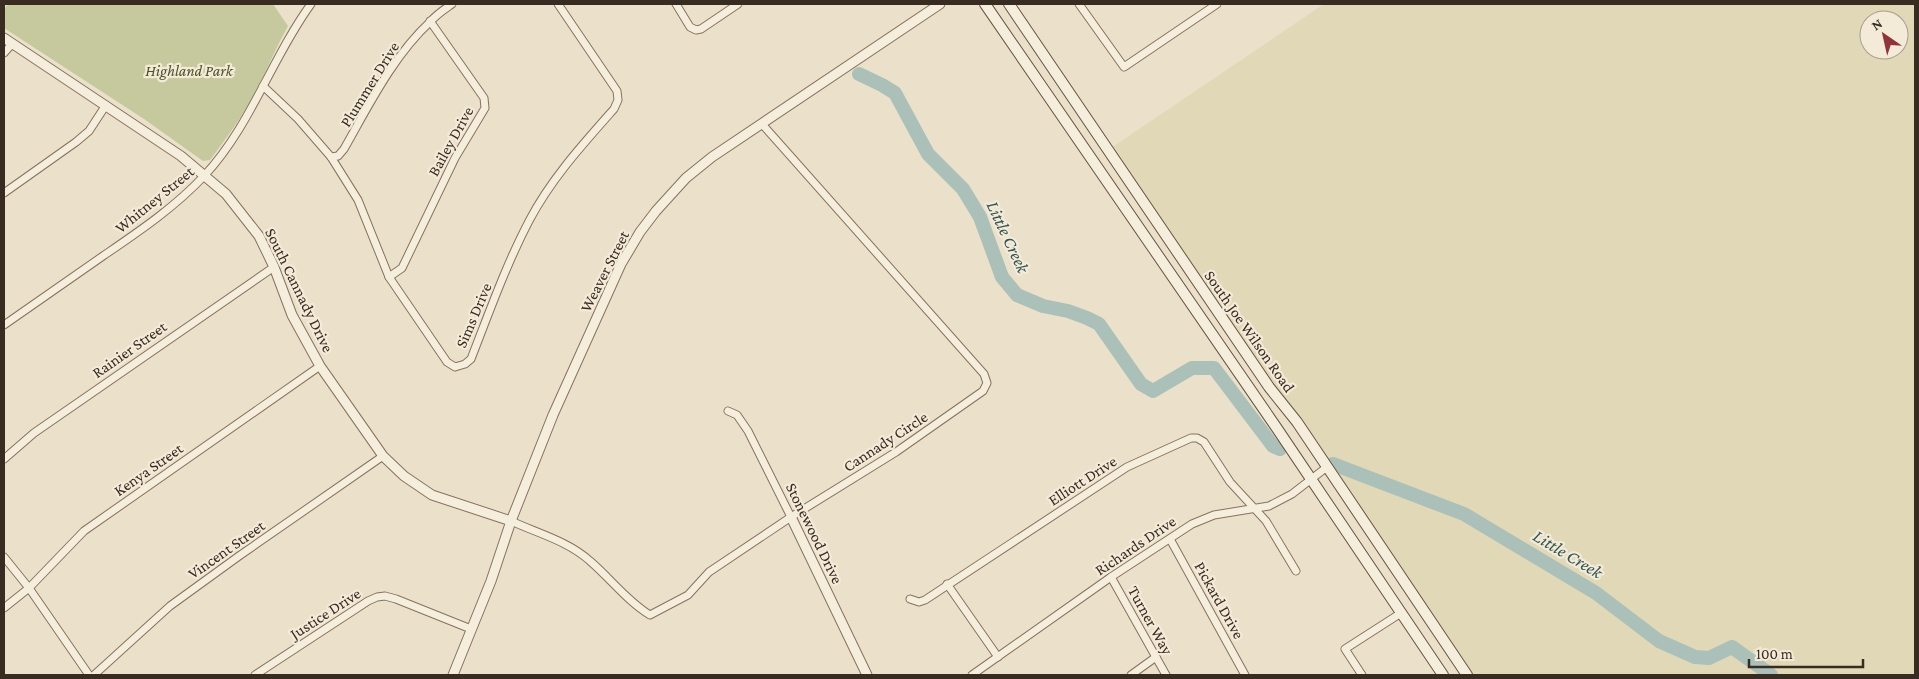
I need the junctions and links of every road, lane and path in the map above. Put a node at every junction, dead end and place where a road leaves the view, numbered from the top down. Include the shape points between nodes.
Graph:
1 (311, 4) edge
2 (452, 4) edge
3 (558, 4) edge
4 (676, 4) edge
5 (738, 4) edge
6 (940, 4) edge
7 (985, 4) edge
8 (1009, 4) edge
9 (1079, 4) edge
10 (1201, 4) edge
11 (1217, 4) edge
12 (1206, 11) junction
13 (430, 21) junction
14 (4, 38) edge
15 (12, 44) junction
16 (4, 53) edge
17 (263, 86) junction
18 (106, 105) junction
19 (762, 124) junction
20 (332, 157) junction
21 (204, 176) junction
22 (4, 192) edge
23 (274, 267) junction
24 (389, 277) junction
25 (4, 326) edge
26 (320, 366) junction
27 (728, 411) dead end
28 (384, 456) junction
29 (4, 459) edge
30 (1327, 467) junction
31 (1310, 479) junction
32 (1255, 508) junction
33 (791, 517) junction
34 (510, 522) junction
35 (1170, 539) junction
36 (4, 557) edge
37 (1296, 571) dead end
38 (1111, 577) junction
39 (947, 584) junction
40 (28, 588) junction
41 (910, 599) dead end
42 (4, 608) edge
43 (1401, 613) junction
44 (471, 629) junction
45 (998, 657) junction
46 (1156, 657) junction
47 (89, 675) edge
48 (94, 675) edge
49 (255, 675) edge
50 (453, 675) edge
51 (867, 675) edge
52 (972, 675) edge
53 (1131, 675) edge
54 (1166, 675) edge
55 (1246, 675) edge
56 (1362, 675) edge
57 (1443, 675) edge
58 (1467, 675) edge

1 - 17 street, Whitney Street via 295,26
2 - 13 street, Plummer Drive
3 - 24 street, Sims Drive via 617,92 617,103 558,175 529,220 471,359 455,367 446,362
4 - 5 street via 690,27 696,30
6 - 19 street, Weaver Street
7 - 31 main road, South Joe Wilson Road
8 - 30 main road, South Joe Wilson Road via 1269,387
9 - 12 street via 1124,67
10 - 12 street
11 - 12 street
13 - 20 street, Plummer Drive via 398,59 344,150
13 - 24 street, Bailey Drive via 484,98 485,108 455,158 402,268
14 - 15 street, South Cannady Drive
15 - 16 street
15 - 18 street, South Cannady Drive
17 - 20 street, Sims Drive
17 - 21 street, Whitney Street via 245,122
18 - 21 street, South Cannady Drive via 181,156
18 - 22 street via 82,137
19 - 33 street, Cannady Circle via 984,374 987,383 980,394 896,452
19 - 34 street, Weaver Street via 686,178 640,232 620,264
20 - 24 street, Sims Drive via 358,200
21 - 23 street, South Cannady Drive via 226,194 259,236
21 - 25 street, Whitney Street via 132,236
23 - 26 street, South Cannady Drive via 292,315
23 - 29 street, Rainier Street via 34,433
26 - 28 street, South Cannady Drive
26 - 40 street, Kenya Street via 84,531
27 - 33 street, Stonewood Drive via 737,415 748,431
28 - 34 street, South Cannady Drive via 404,476 432,496
28 - 48 street, Vincent Street via 170,606
30 - 31 street, Richards Drive
30 - 58 main road, South Joe Wilson Road
31 - 32 street, Richards Drive via 1269,506
31 - 43 main road, South Joe Wilson Road
32 - 35 street, Richards Drive via 1214,515 1192,524
32 - 37 street, Elliott Drive
32 - 39 street, Elliott Drive via 1230,482 1204,442 1191,438 1127,467
33 - 34 street, Cannady Circle via 710,572 688,595 650,615 571,547
33 - 51 street, Stonewood Drive
34 - 44 street, Weaver Street
35 - 38 street, Richards Drive
35 - 55 street, Pickard Drive
36 - 40 street
38 - 45 street, Richards Drive
38 - 46 street, Turner Way
39 - 41 street, Elliott Drive via 926,600
39 - 45 street
40 - 42 street, Kenya Street
40 - 47 street
43 - 56 street via 1345,649
43 - 57 main road, South Joe Wilson Road
44 - 49 street, Justice Drive via 396,599 377,596
44 - 50 street, Weaver Street
45 - 52 street, Richards Drive
46 - 53 street
46 - 54 street, Turner Way

